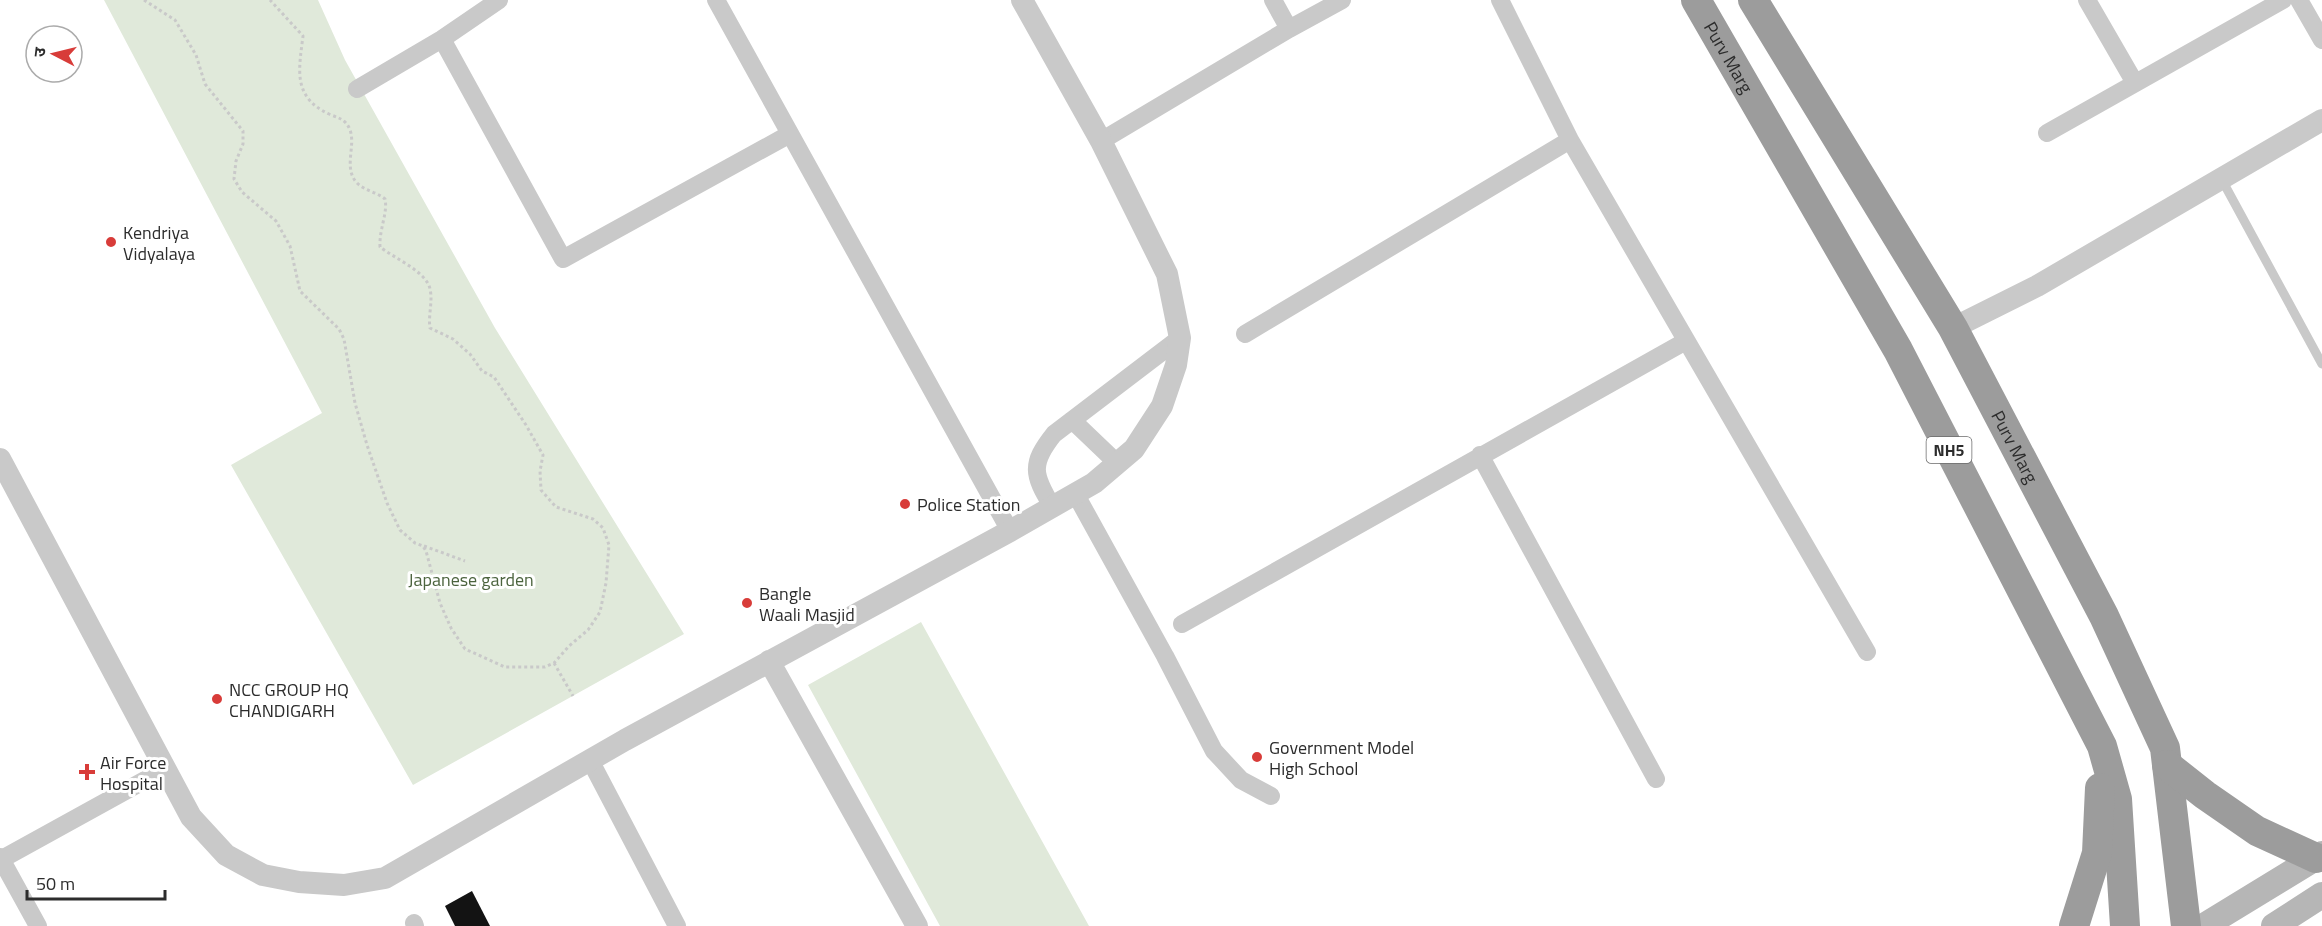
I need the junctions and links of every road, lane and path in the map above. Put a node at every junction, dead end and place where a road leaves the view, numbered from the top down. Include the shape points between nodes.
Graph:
1 (144, 0) edge
2 (270, 0) edge
3 (499, 0) edge
4 (716, 0) edge
5 (1022, 0) edge
6 (1273, 0) edge
7 (1342, 0) edge
8 (1500, 0) edge
9 (1696, 0) edge
10 (1753, 0) edge
11 (2087, 0) edge
12 (2283, 0) edge
13 (2299, 0) edge
14 (1289, 29) junction
15 (442, 39) junction
16 (2322, 40) edge
17 (2135, 82) junction
18 (357, 89) dead end
19 (2322, 120) edge
20 (2047, 133) dead end
21 (790, 134) junction
22 (1570, 140) junction
23 (1101, 141) junction
24 (2222, 180) junction
25 (1953, 328) junction
26 (1245, 334) dead end
27 (1180, 338) junction
28 (1686, 341) junction
29 (2322, 364) edge
30 (1072, 420) junction
31 (1480, 455) junction
32 (0, 459) edge
33 (1117, 463) junction
34 (1075, 493) junction
35 (1052, 506) junction
36 (1010, 531) junction
37 (423, 546) junction
38 (465, 561) dead end
39 (1182, 624) dead end
40 (1867, 652) dead end
41 (769, 661) junction
42 (554, 663) junction
43 (573, 696) dead end
44 (2102, 746) junction
45 (590, 760) junction
46 (2167, 765) junction
47 (165, 769) junction
48 (1656, 779) dead end
49 (1271, 796) dead end
50 (2319, 856) edge
51 (0, 859) edge
52 (2322, 895) edge
53 (38, 926) edge
54 (677, 926) edge
55 (916, 926) edge
56 (2074, 926) edge
57 (2125, 926) edge
58 (2186, 926) edge
59 (2204, 926) edge
60 (2274, 926) edge

1 - 37 path via 175,20 196,56 205,84 243,131 234,179 242,192 276,221 291,246 300,291 339,329 355,403 387,503 400,530
2 - 42 path via 303,36 300,86 319,109 344,120 351,131 352,175 385,199 380,247 426,277 431,290 430,328 453,339 482,370 494,377 543,455 541,490 556,507 593,519 603,528 609,545 600,612 588,630
3 - 15 street
4 - 21 street
5 - 23 street
6 - 14 street
7 - 14 street
8 - 22 street
9 - 44 highway, Purv Marg / NH5 via 1898,350
10 - 25 highway, Purv Marg
11 - 17 street
12 - 17 street
13 - 16 street
14 - 23 street
15 - 18 street
15 - 21 street via 563,259
17 - 20 street
19 - 24 street
21 - 36 street
22 - 26 street
22 - 28 street
23 - 27 street via 1167,274
24 - 25 street via 2037,286
24 - 29 lane
25 - 46 highway, Purv Marg via 2104,616 2165,748
27 - 30 street
27 - 33 street via 1176,365 1162,406 1134,448
28 - 31 street
28 - 40 street
30 - 33 street
30 - 35 street via 1041,450 1036,471
31 - 39 street
31 - 48 street
32 - 47 street
33 - 34 street via 1095,483
34 - 35 street
34 - 49 street via 1214,751 1241,780
35 - 36 street
36 - 41 street
37 - 38 path
37 - 42 path via 440,603 465,649 505,668 545,667
41 - 45 street
41 - 55 street
42 - 43 path
44 - 56 highway via 2097,853
44 - 57 highway, Purv Marg / NH5 via 2117,799
45 - 47 street via 385,878 344,885 262,875 226,855 190,817
45 - 54 street
46 - 50 highway via 2257,831
46 - 58 highway, Purv Marg
47 - 51 street
50 - 59 main road
51 - 53 street
52 - 60 main road

